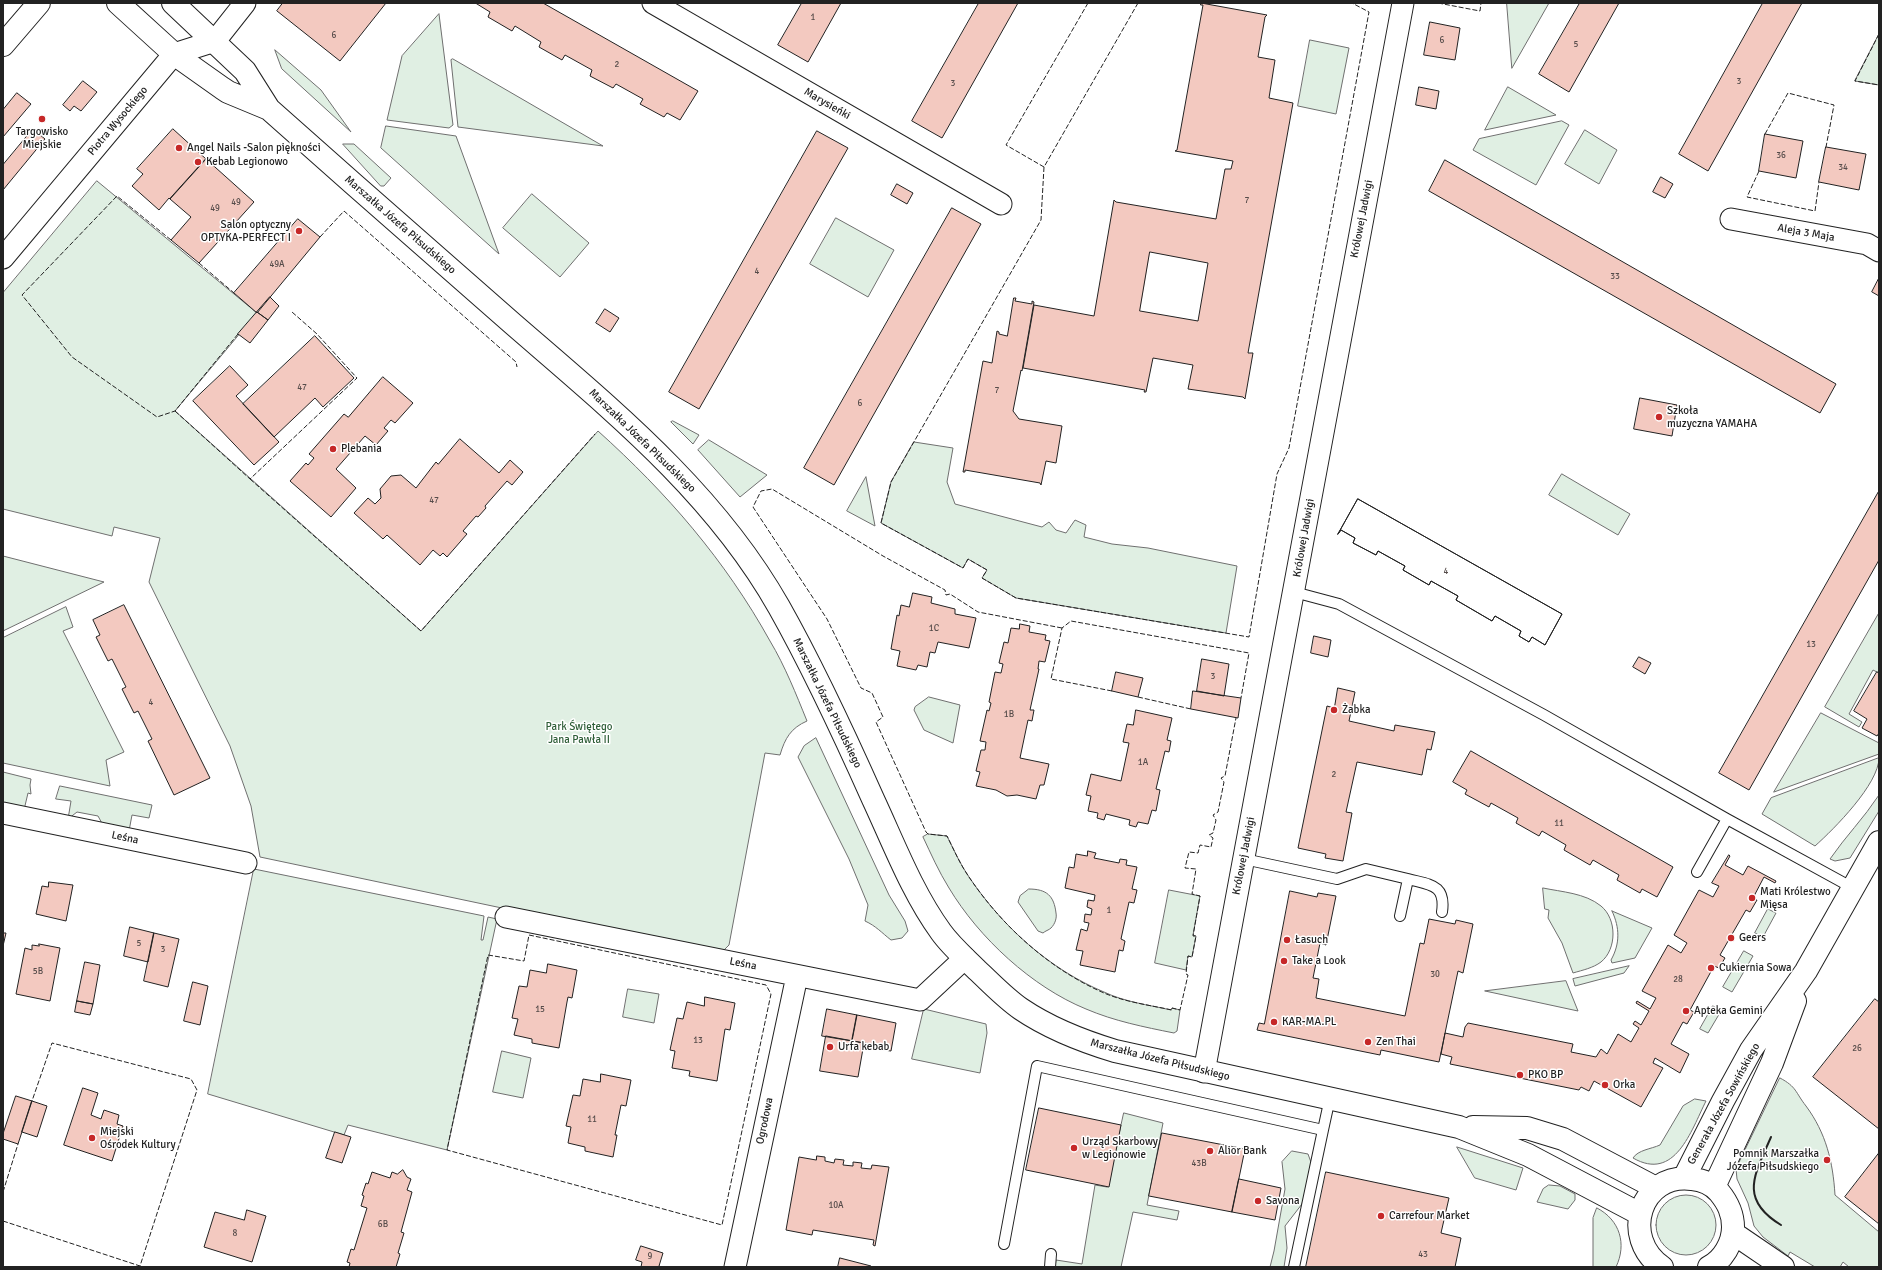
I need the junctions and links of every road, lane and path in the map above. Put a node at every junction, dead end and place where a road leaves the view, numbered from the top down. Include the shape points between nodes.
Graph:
1 (38, 3) edge
2 (118, 3) edge
3 (173, 3) edge
4 (245, 3) edge
5 (653, 3) edge
6 (1402, 3) edge
7 (215, 41) junction
8 (3, 44) edge
9 (174, 54) junction
10 (269, 110) junction
11 (1001, 204) dead end
12 (1731, 219) dead end
13 (1879, 251) edge
14 (3, 258) edge
15 (1294, 592) junction
16 (3, 812) edge
17 (1727, 819) junction
18 (1879, 842) edge
19 (1244, 859) junction
20 (246, 863) dead end
21 (1697, 872) dead end
22 (1408, 879) junction
23 (1853, 888) junction
24 (1442, 912) dead end
25 (1400, 916) dead end
26 (506, 917) dead end
27 (965, 958) junction
28 (1806, 971) junction
29 (797, 976) junction
30 (1204, 1072) junction
31 (1330, 1098) junction
32 (1459, 1127) junction
33 (1323, 1130) junction
34 (1684, 1178) junction
35 (1714, 1187) junction
36 (1656, 1188) junction
37 (1640, 1214) junction
38 (1733, 1233) junction
39 (1004, 1244) dead end
40 (1051, 1254) dead end
41 (1640, 1259) edge
42 (1720, 1265) edge
43 (735, 1267) edge
44 (1050, 1267) edge
45 (1294, 1267) edge
46 (1662, 1267) edge
47 (1783, 1267) edge

1 - 8 street
2 - 9 street, Marszałka Józefa Piłsudskiego
3 - 7 street, Marszałka Józefa Piłsudskiego
4 - 7 street
5 - 11 street, Marysieńki
6 - 15 street, Królowej Jadwigi
7 - 9 street
7 - 10 street, Marszałka Józefa Piłsudskiego via 245,71
9 - 10 street, Marszałka Józefa Piłsudskiego via 228,92
9 - 14 street, Piotra Wysockiego
10 - 27 street, Marszałka Józefa Piłsudskiego via 606,404 685,481 724,524 762,580 805,655 912,884 942,933
12 - 13 street, Aleja 3 Maja via 1867,244
15 - 17 lane via 1339,604 1544,715
15 - 19 street, Królowej Jadwigi
16 - 20 street, Leśna
17 - 21 lane
17 - 23 lane
18 - 23 street, Generała Józefa Sowińskiego
19 - 22 lane via 1337,878 1366,869
19 - 30 street, Królowej Jadwigi
22 - 24 lane via 1434,886 1442,892
22 - 25 lane
23 - 28 street, Generała Józefa Sowińskiego
26 - 29 street, Leśna
27 - 29 street, Leśna via 920,1000
27 - 30 street, Marszałka Józefa Piłsudskiego via 1020,1008 1080,1040
28 - 34 street, Generała Józefa Sowińskiego via 1752,1050
28 - 35 street, Generała Józefa Sowińskiego via 1772,1063
29 - 43 street, Ogrodowa
30 - 31 street, Marszałka Józefa Piłsudskiego
31 - 32 street, Marszałka Józefa Piłsudskiego
31 - 33 lane
32 - 36 street, Marszałka Józefa Piłsudskiego via 1527,1128 1563,1139
32 - 37 street, Marszałka Józefa Piłsudskiego via 1528,1155
33 - 39 lane via 1037,1066
33 - 45 lane
34 - 35 street via 1700,1180
34 - 36 street via 1673,1179
35 - 38 street via 1728,1203 1733,1218
36 - 37 street via 1646,1199
37 - 41 street
38 - 42 street
38 - 47 street
40 - 44 lane
41 - 46 street via 1653,1261

